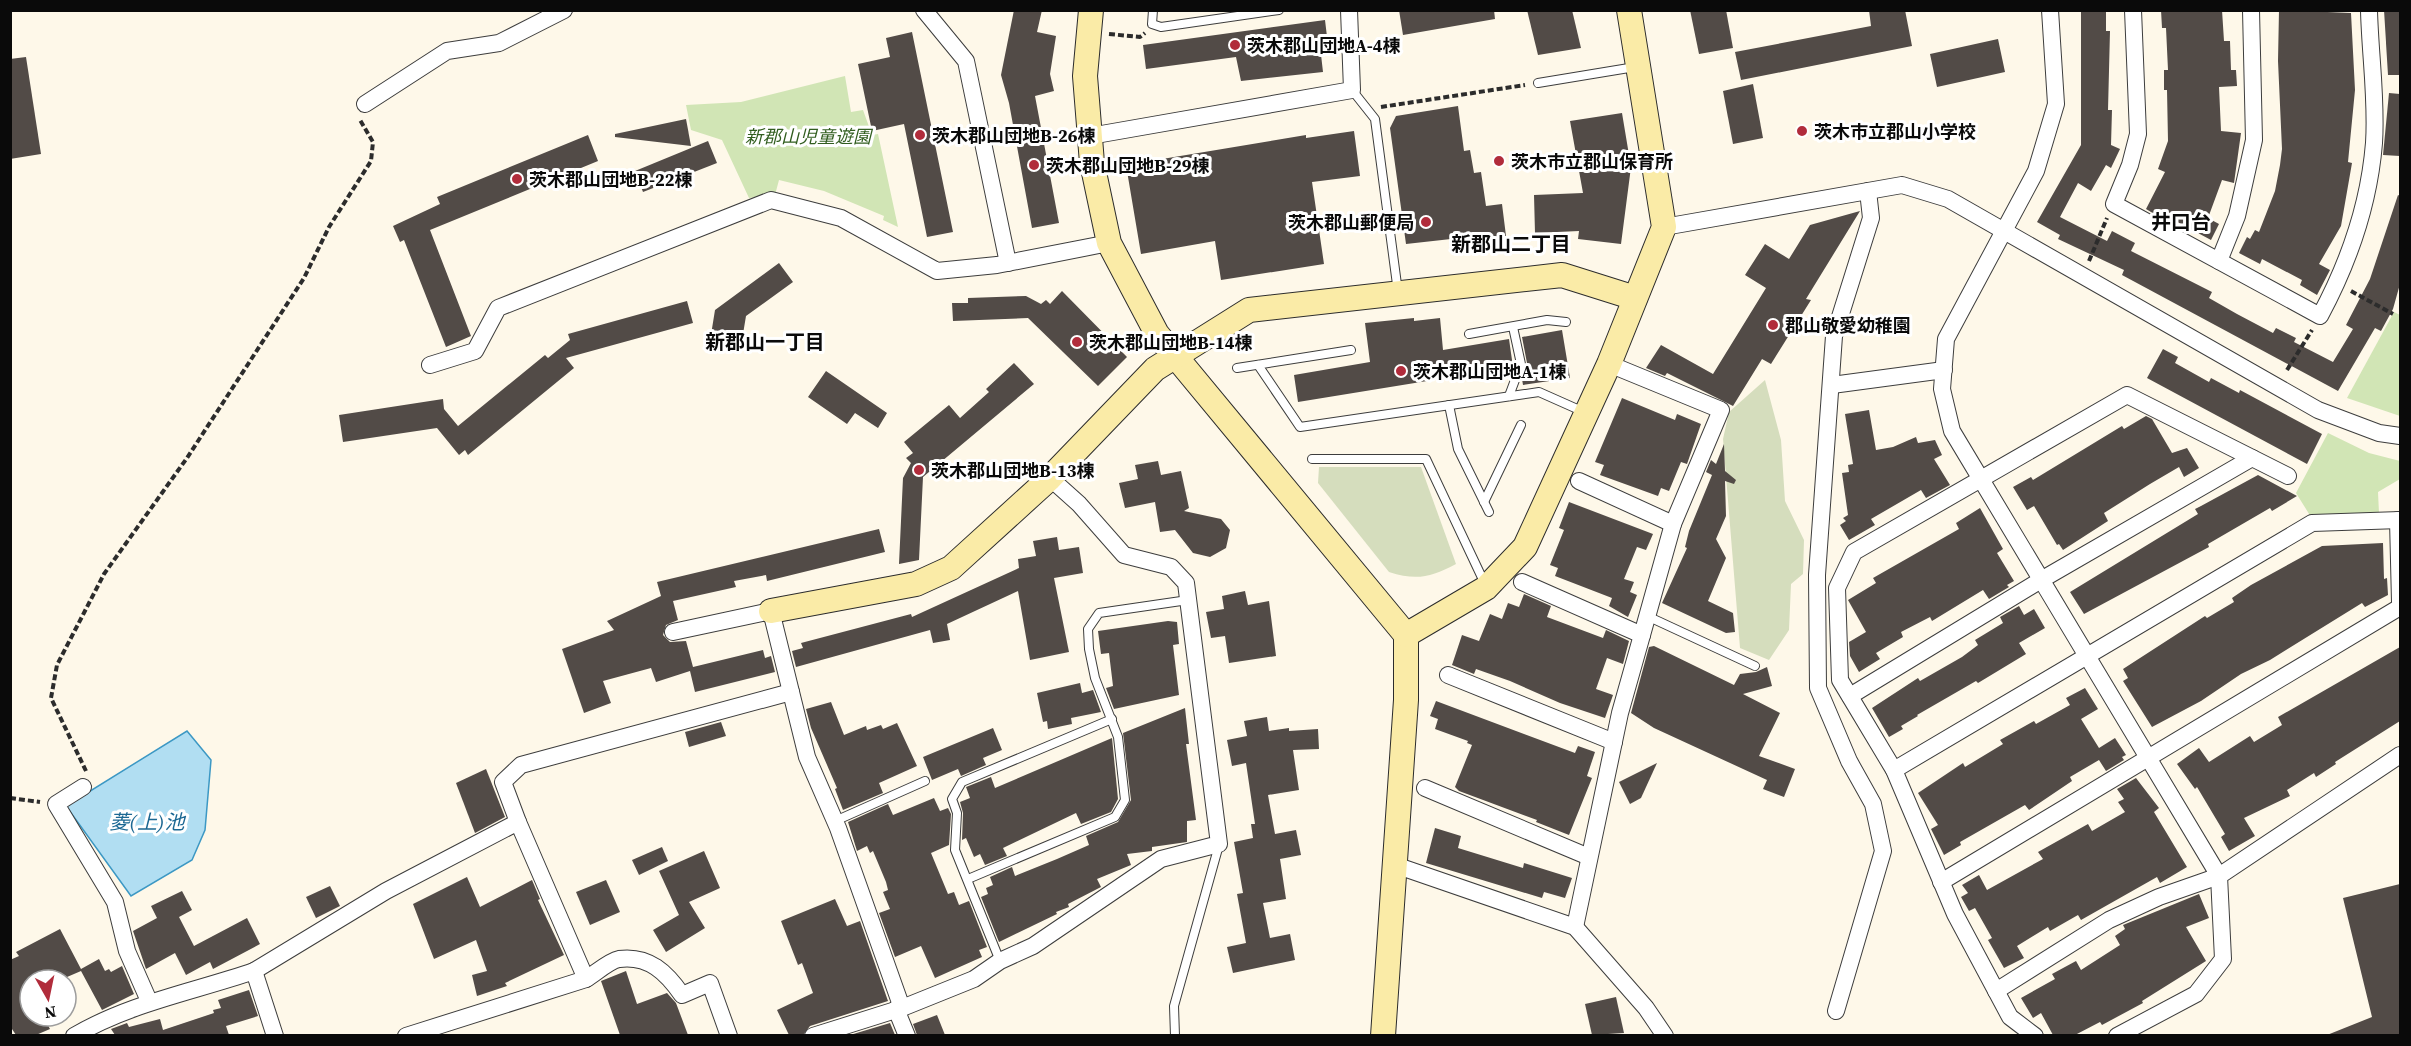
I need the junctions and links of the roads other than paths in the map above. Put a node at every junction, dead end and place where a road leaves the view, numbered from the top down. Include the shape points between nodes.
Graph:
1 (564, 10) edge
2 (924, 10) edge
3 (1091, 10) edge
4 (1153, 10) edge
5 (1279, 10) edge
6 (1349, 10) edge
7 (1629, 10) edge
8 (2050, 10) edge
9 (2133, 10) edge
10 (2251, 10) edge
11 (2369, 10) edge
12 (1638, 66) junction
13 (1538, 83) road end
14 (1352, 90) junction
15 (365, 104) road end
16 (1090, 136) junction
17 (1868, 191) junction
18 (1664, 227) junction
19 (2002, 230) junction
20 (1109, 243) junction
21 (2219, 261) junction
22 (1008, 263) junction
23 (1399, 292) junction
24 (1635, 298) junction
25 (1566, 322) dead end
26 (1513, 327) junction
27 (1469, 334) dead end
28 (1351, 350) dead end
29 (1176, 356) junction
30 (1609, 364) junction
31 (430, 365) dead end
32 (1258, 365) junction
33 (1237, 368) dead end
34 (1944, 370) junction
35 (1832, 385) junction
36 (1509, 396) junction
37 (1449, 405) junction
38 (1585, 413) junction
39 (1521, 425) dead end
40 (2400, 436) edge
41 (2253, 458) junction
42 (1312, 459) dead end
43 (2288, 476) dead end
44 (1050, 478) junction
45 (1980, 479) junction
46 (1579, 481) dead end
47 (1484, 502) junction
48 (1489, 512) dead end
49 (2399, 520) edge
50 (1673, 524) junction
51 (2041, 580) junction
52 (1522, 582) dead end
53 (1486, 588) junction
54 (1188, 600) junction
55 (2400, 604) edge
56 (771, 611) junction
57 (1647, 616) junction
58 (673, 632) dead end
59 (1406, 635) junction
60 (1642, 635) junction
61 (2087, 657) junction
62 (1755, 666) dead end
63 (1448, 675) dead end
64 (791, 692) junction
65 (1850, 696) junction
66 (1112, 719) junction
67 (1614, 742) junction
68 (2400, 755) edge
69 (2148, 759) junction
70 (1894, 770) junction
71 (925, 781) dead end
72 (83, 787) road end
73 (1425, 788) dead end
74 (835, 821) junction
75 (518, 822) junction
76 (1219, 844) junction
77 (1589, 857) junction
78 (1395, 865) junction
79 (2218, 876) junction
80 (968, 879) junction
81 (1941, 882) junction
82 (1575, 927) junction
83 (1000, 962) junction
84 (254, 971) junction
85 (586, 979) junction
86 (1996, 991) junction
87 (149, 1001) junction
88 (899, 1008) junction
89 (1836, 1011) dead end
90 (97, 1030) edge
91 (74, 1035) edge
92 (275, 1035) edge
93 (406, 1035) edge
94 (729, 1035) edge
95 (813, 1035) edge
96 (908, 1035) edge
97 (1175, 1035) edge
98 (1383, 1035) edge
99 (1665, 1035) edge
100 (2035, 1035) edge
101 (2117, 1035) edge

1 - 15 street via 499,44 447,51
2 - 22 street via 966,61
3 - 16 street via 1085,76
4 - 5 lane via 1152,24 1161,27
6 - 14 street
7 - 12 street
8 - 19 street via 2056,104 2036,171
9 - 21 street via 2138,134 2114,204
10 - 21 street via 2254,140 2237,216
11 - 21 street via 2374,142 2363,214 2343,271 2320,316
12 - 13 lane
12 - 18 street
14 - 16 street
14 - 23 lane via 1376,119
16 - 20 street
17 - 18 street
17 - 19 street via 1902,185 1947,199
17 - 35 street via 1871,218 1834,336
18 - 24 street
19 - 34 street via 1946,339
19 - 40 street via 2318,410 2379,433
20 - 22 street
20 - 29 street via 1157,334
22 - 31 street via 937,271 841,218 771,200 498,308 475,351
23 - 24 street via 1562,275
23 - 29 street via 1249,310
24 - 30 street
25 - 26 lane via 1547,320
26 - 27 lane
26 - 36 lane via 1521,364
28 - 32 lane
29 - 44 street via 1155,369
29 - 59 street
30 - 38 street
30 - 50 street via 1721,410
32 - 33 lane
32 - 37 lane via 1300,426
34 - 35 street
34 - 45 street via 1942,389 1952,431
35 - 89 street via 1817,575 1818,688 1849,761 1873,804 1883,851
36 - 37 lane
36 - 38 lane via 1539,392
37 - 47 lane via 1458,449
38 - 53 street via 1526,547
39 - 47 lane
41 - 43 street
41 - 45 street via 2127,395
41 - 51 street
42 - 53 lane via 1426,459
44 - 54 street via 1124,555 1171,567 1186,583
44 - 56 street via 951,568 916,584
45 - 51 street
45 - 65 street via 1854,552 1837,588 1840,680
46 - 50 street
47 - 48 lane
49 - 55 street
49 - 61 street via 2312,523
50 - 57 street
51 - 61 street
51 - 65 street
52 - 60 street
53 - 59 street
54 - 66 lane via 1099,613 1088,629 1095,678
54 - 76 street
55 - 69 street
56 - 58 street
56 - 64 street
57 - 60 street
57 - 62 lane
59 - 78 street via 1406,700
60 - 67 street
61 - 69 street
61 - 70 street
63 - 67 street
64 - 74 street via 807,757
64 - 75 street via 521,765 502,782
65 - 70 street
66 - 80 lane via 1118,737 1125,800 1115,817
66 - 80 lane via 962,782 952,799 957,813 955,850
67 - 77 street
68 - 79 street
69 - 79 street
69 - 81 street
70 - 81 street
71 - 74 lane
72 - 87 street via 56,804 115,902 127,951
73 - 77 street
74 - 88 street
75 - 84 street via 386,891
75 - 85 street
76 - 83 street via 1161,859 1033,946
76 - 97 lane via 1174,1006
77 - 82 street
78 - 82 street
78 - 98 street
79 - 86 street via 2109,920
79 - 101 street via 2223,959 2196,994
80 - 83 lane
81 - 86 street
82 - 99 street
83 - 88 street via 974,979
84 - 87 street
84 - 92 street
85 - 93 street
85 - 94 street via 618,959 643,960 666,973 682,995 710,983
86 - 100 street via 2010,1017
87 - 90 street
88 - 95 street
88 - 96 street
90 - 91 street

